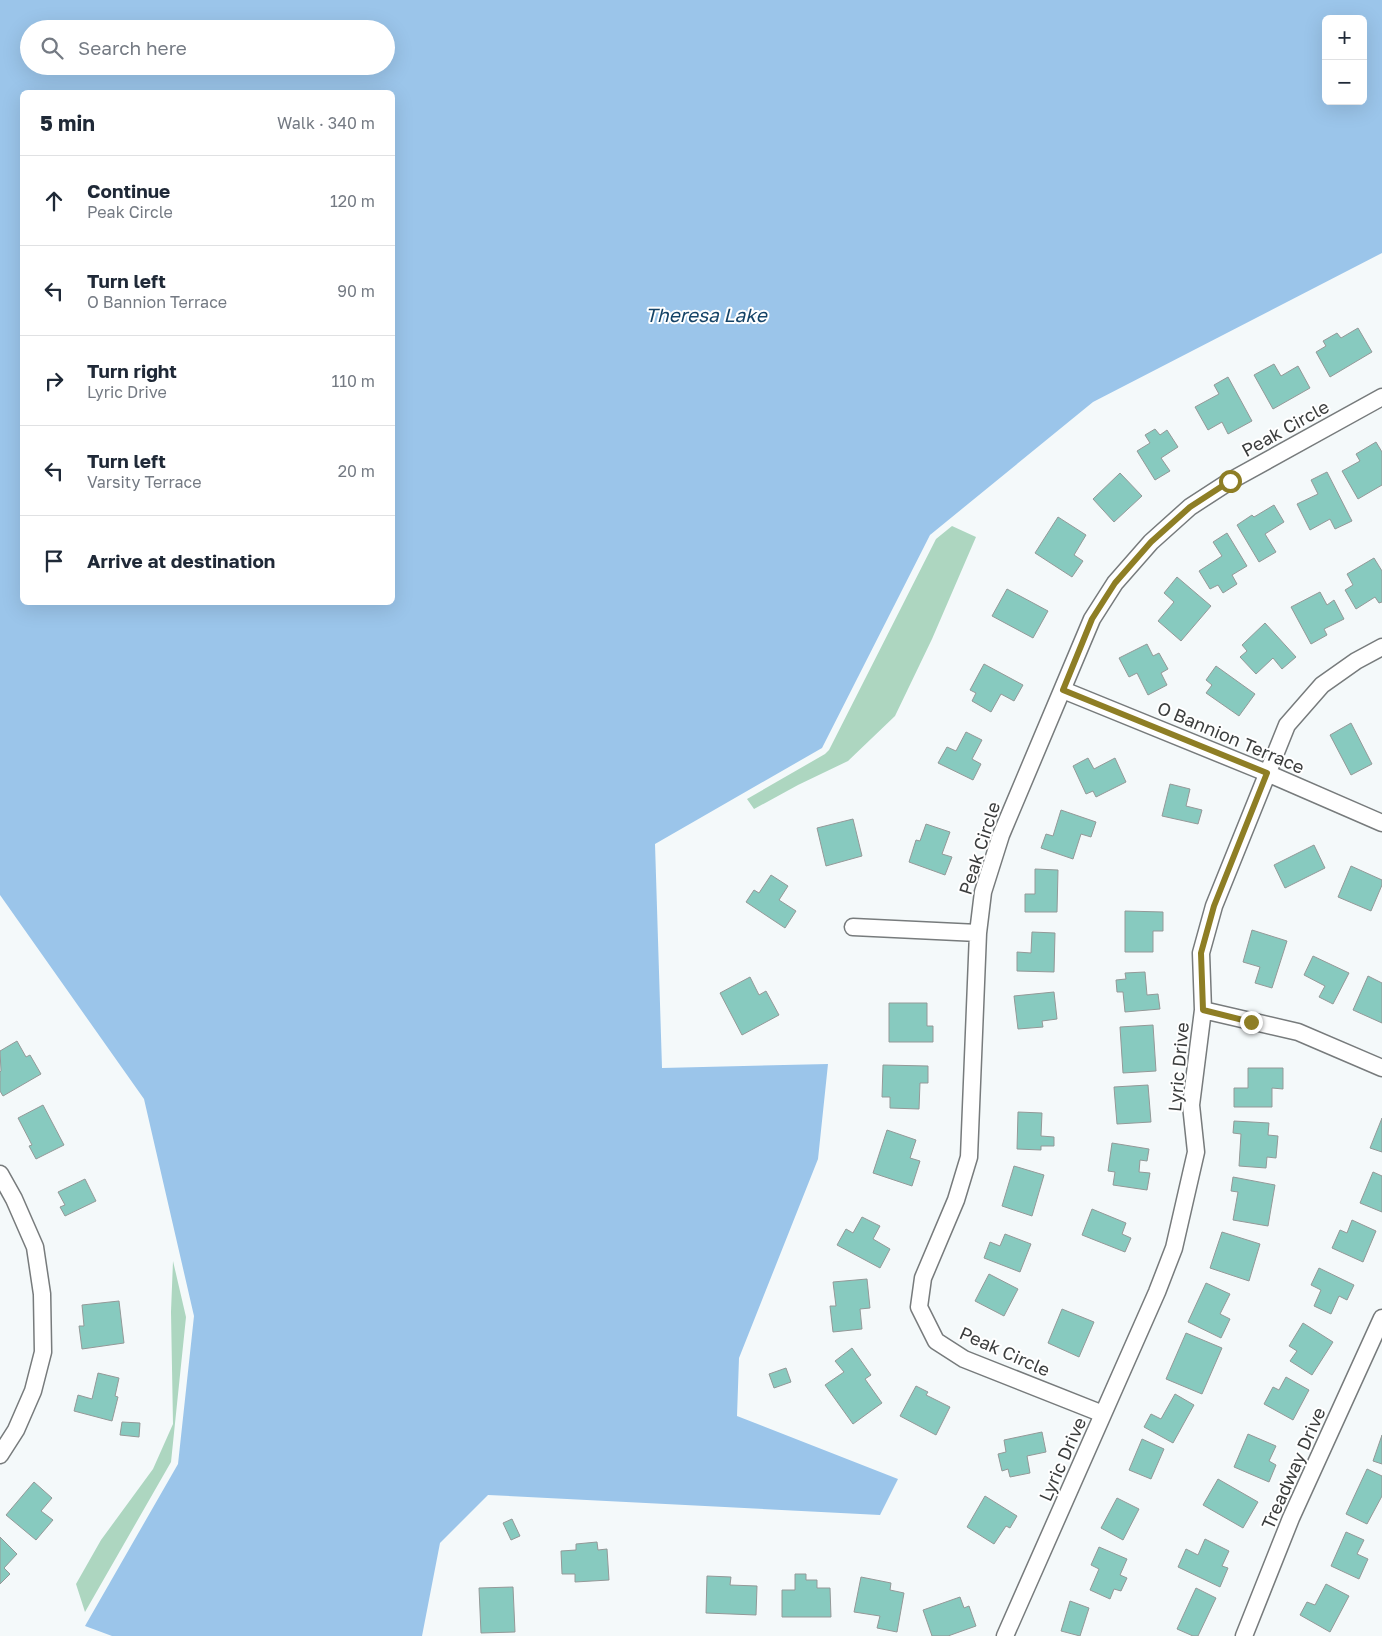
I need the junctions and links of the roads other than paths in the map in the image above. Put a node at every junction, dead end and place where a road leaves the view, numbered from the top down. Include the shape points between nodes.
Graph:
1 (1382, 397) edge
2 (1382, 647) edge
3 (1063, 690) junction
4 (1267, 773) junction
5 (1382, 823) edge
6 (853, 928) dead end
7 (978, 933) junction
8 (1203, 1010) junction
9 (1382, 1068) edge
10 (0, 1174) edge
11 (1382, 1318) edge
12 (1103, 1414) junction
13 (0, 1455) edge
14 (1005, 1636) edge
15 (1244, 1636) edge

1 - 3 street, Peak Circle via 1230,481 1190,507 1151,542 1115,583 1092,619
2 - 4 street, Lyric Drive via 1322,686 1287,725
3 - 4 street, O Bannion Terrace
3 - 7 street, Peak Circle via 1001,834 983,892
4 - 5 street, O Bannion Terrace
4 - 8 street, Lyric Drive via 1214,906 1201,953
6 - 7 street
7 - 12 street, Peak Circle via 969,1157 956,1200 923,1278 919,1307 936,1341 964,1359
8 - 9 street via 1298,1032
8 - 12 street, Lyric Drive via 1191,1105 1196,1152 1177,1238
10 - 13 street via 35,1247 42,1294 43,1352 33,1390 16,1430
11 - 15 street, Treadway Drive via 1291,1518
12 - 14 street, Lyric Drive

